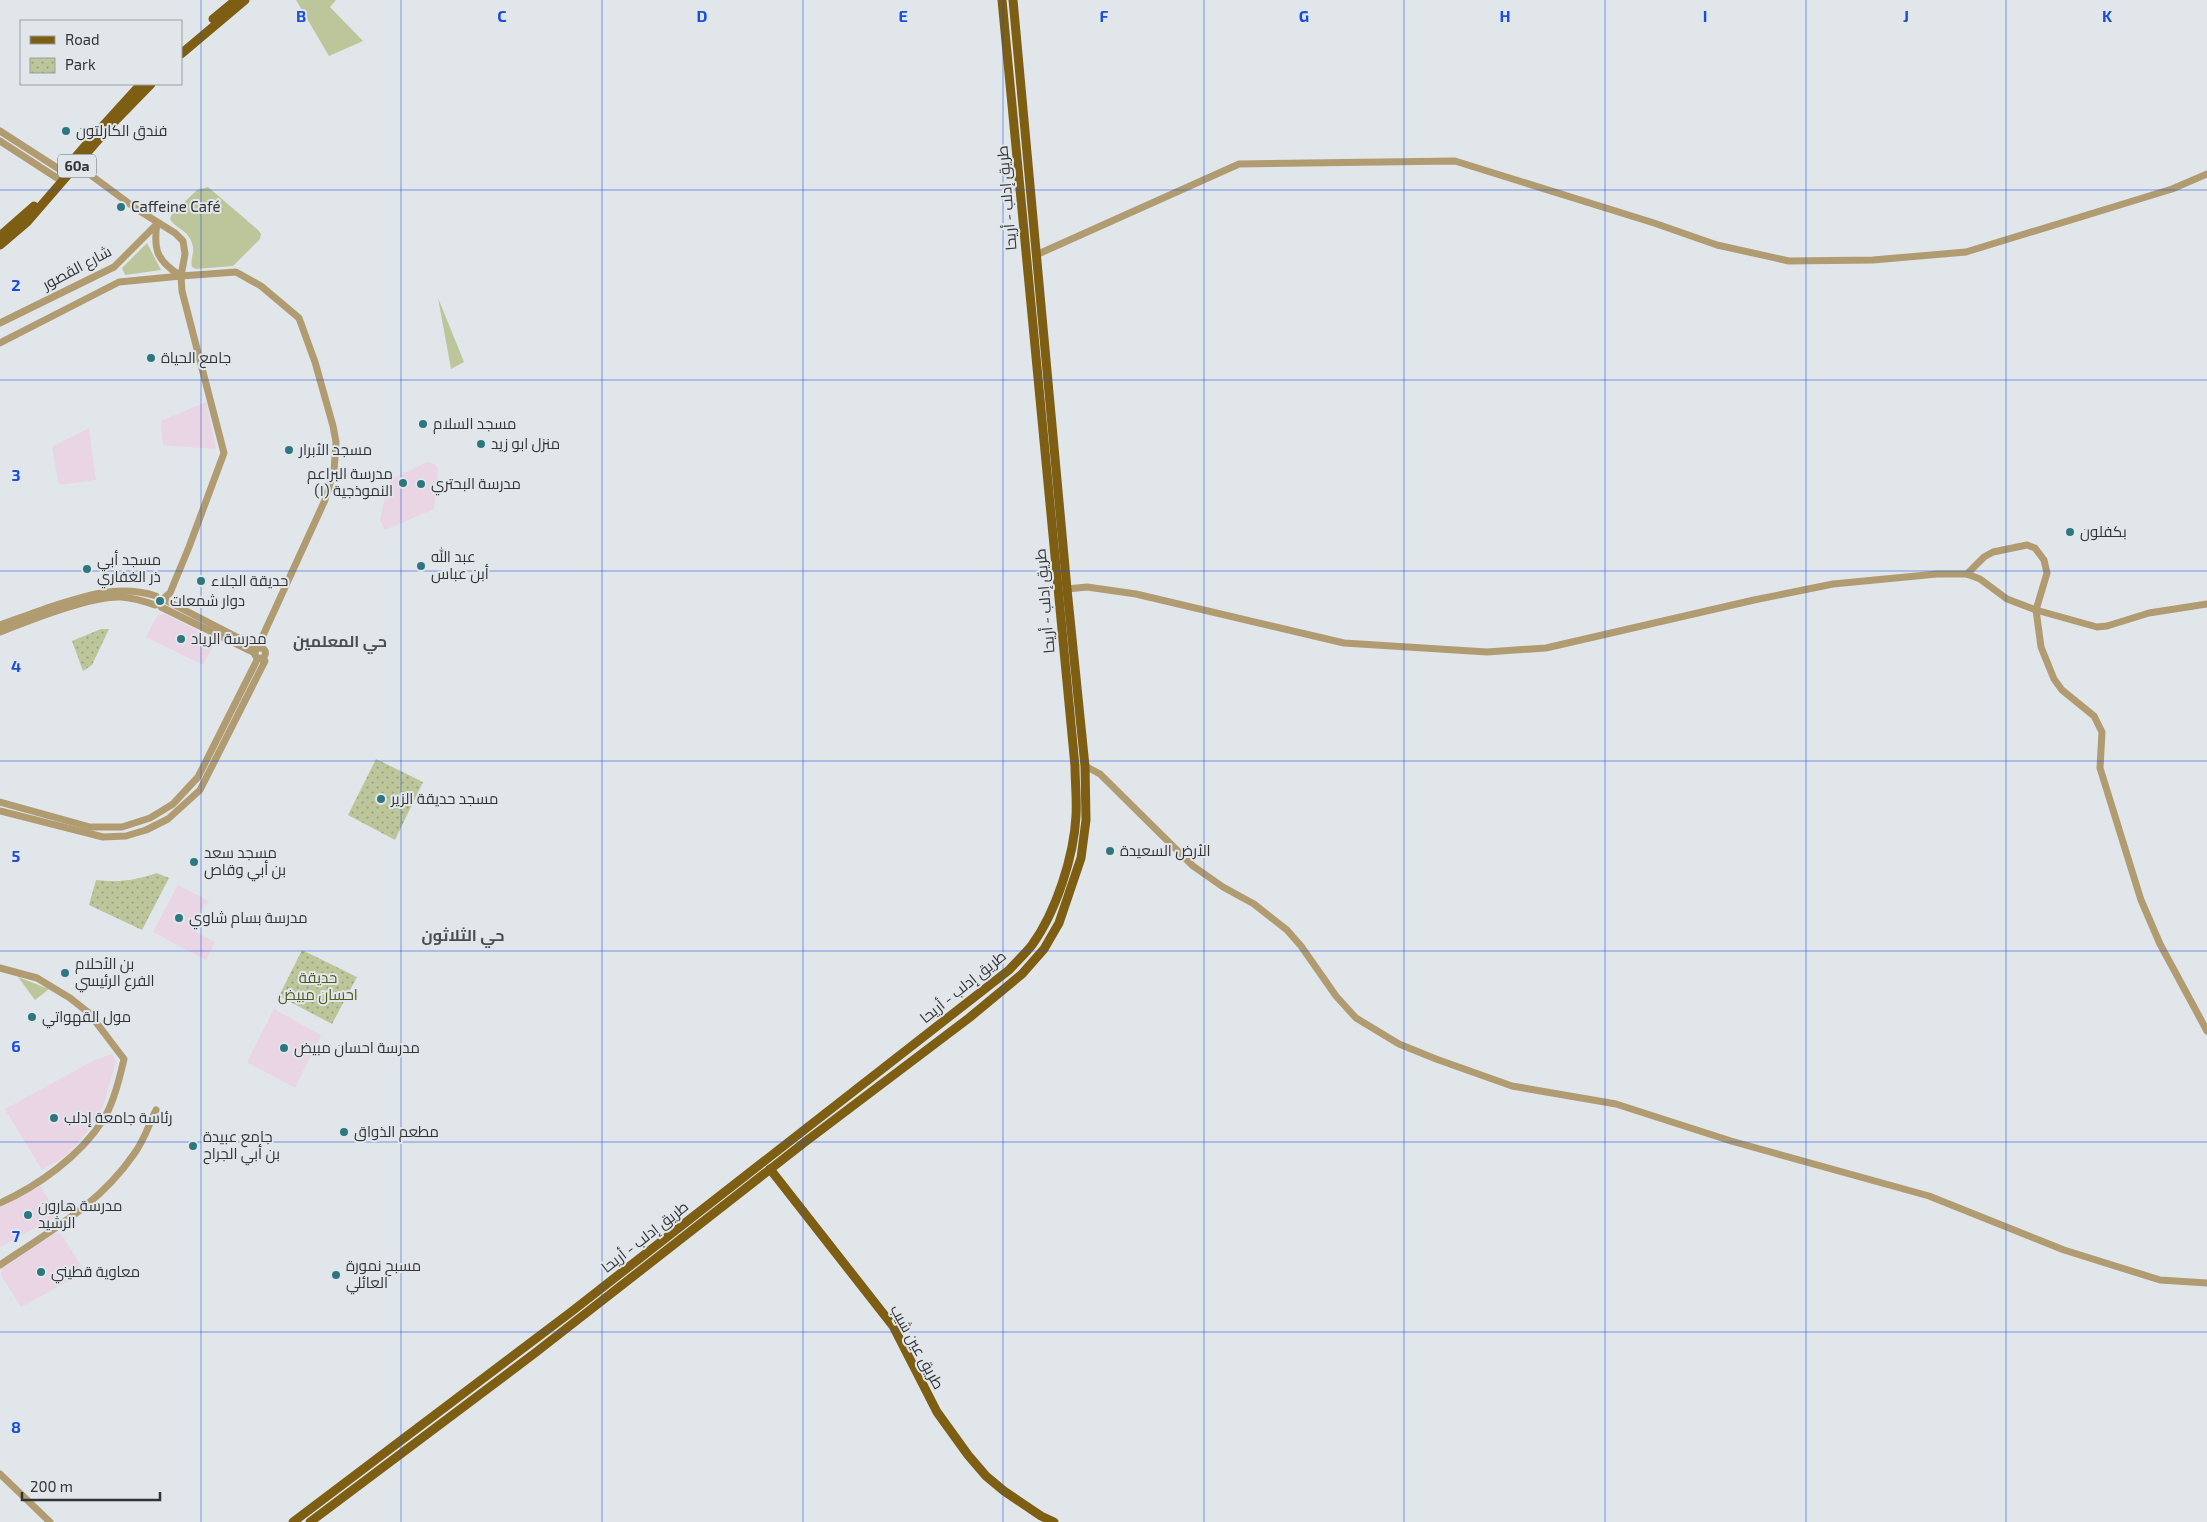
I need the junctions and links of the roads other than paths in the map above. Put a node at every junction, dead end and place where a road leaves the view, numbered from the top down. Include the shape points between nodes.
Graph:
1 (236, 0) edge
2 (245, 0) edge
3 (1002, 0) edge
4 (1013, 0) edge
5 (182, 46) edge
6 (182, 53) edge
7 (140, 85) edge
8 (150, 85) edge
9 (0, 131) edge
10 (0, 141) edge
11 (77, 165) junction
12 (2207, 174) edge
13 (62, 175) junction
14 (157, 223) junction
15 (0, 236) edge
16 (0, 245) edge
17 (1036, 255) junction
18 (180, 276) junction
19 (1034, 282) junction
20 (0, 322) edge
21 (0, 343) edge
22 (1967, 574) junction
23 (1066, 589) junction
24 (161, 603) junction
25 (2207, 604) edge
26 (2036, 610) junction
27 (0, 625) edge
28 (0, 632) edge
29 (259, 653) junction
30 (1075, 672) junction
31 (1065, 673) junction
32 (1085, 766) junction
33 (0, 802) edge
34 (0, 811) edge
35 (0, 968) edge
36 (2207, 1031) edge
37 (156, 1110) dead end
38 (803, 1138) junction
39 (770, 1169) junction
40 (0, 1203) edge
41 (0, 1265) edge
42 (2207, 1283) edge
43 (406, 1437) junction
44 (412, 1445) junction
45 (0, 1474) edge
46 (50, 1522) edge
47 (293, 1522) edge
48 (310, 1522) edge
49 (1054, 1522) edge

1 - 5 main road
2 - 6 main road
3 - 19 main road, طريق إدلب - أريحا
4 - 17 main road, طريق إدلب - أريحا
7 - 13 main road, 60a
8 - 11 main road, 60a
9 - 13 street
10 - 13 street
11 - 13 main road, 60a
11 - 14 street
12 - 17 street via 2172,188 1966,252 1873,260 1789,261 1717,245 1455,161 1239,164
13 - 15 main road, 60a via 30,212
13 - 16 main road, 60a via 27,222
14 - 18 street via 156,250 168,268
14 - 18 street via 183,241 185,254
14 - 20 street, شارع القصور via 114,267
17 - 19 main road, طريق إدلب - أريحا
18 - 21 street, شارع القصور via 119,282
18 - 24 street via 224,452 189,547 170,592
18 - 29 street via 236,272 261,286 299,318 334,426 334,471 325,500 260,642
19 - 23 main road, طريق إدلب - أريحا
19 - 31 main road, طريق إدلب - أريحا
22 - 23 street via 1834,584 1546,648 1487,652 1344,643 1136,594
22 - 26 street via 1980,579 2007,599
22 - 26 street via 1993,552 2030,544 2044,560 2047,573
23 - 30 main road, طريق إدلب - أريحا
24 - 27 street via 160,595 129,590 107,591 82,596
24 - 28 street via 120,597 98,599
24 - 29 street
25 - 26 street via 2149,613 2097,627
26 - 36 street via 2040,647 2054,679 2062,690 2094,716 2102,732 2100,768 2141,900 2160,944
29 - 33 street via 198,777 173,804 150,818 122,827 90,827
29 - 34 street via 265,661 200,790 168,819 126,836 103,837
30 - 31 main road
30 - 32 main road, طريق إدلب - أريحا
31 - 38 main road, طريق إدلب - أريحا via 1075,766 1076,816 1066,876 1032,944 1009,970
32 - 38 main road, طريق إدلب - أريحا via 1086,820 1081,858 1059,923 1044,949 1022,974 969,1018
32 - 42 street via 1100,774 1193,866 1254,904 1287,930 1348,1010 1400,1044 1512,1086 1616,1104 1731,1141 1929,1196 2064,1250 2160,1280
35 - 40 street via 37,978 70,998 89,1013 124,1059 104,1119 71,1158
37 - 41 street via 135,1153 106,1190 83,1210
38 - 39 main road, طريق إدلب - أريحا
38 - 43 main road, طريق إدلب - أريحا
39 - 44 main road, طريق إدلب - أريحا
39 - 49 main road, طريق عين شيب via 893,1326 938,1412 968,1455 1004,1491
43 - 44 main road
43 - 47 main road, طريق إدلب - أريحا
44 - 48 main road, طريق إدلب - أريحا
45 - 46 street

